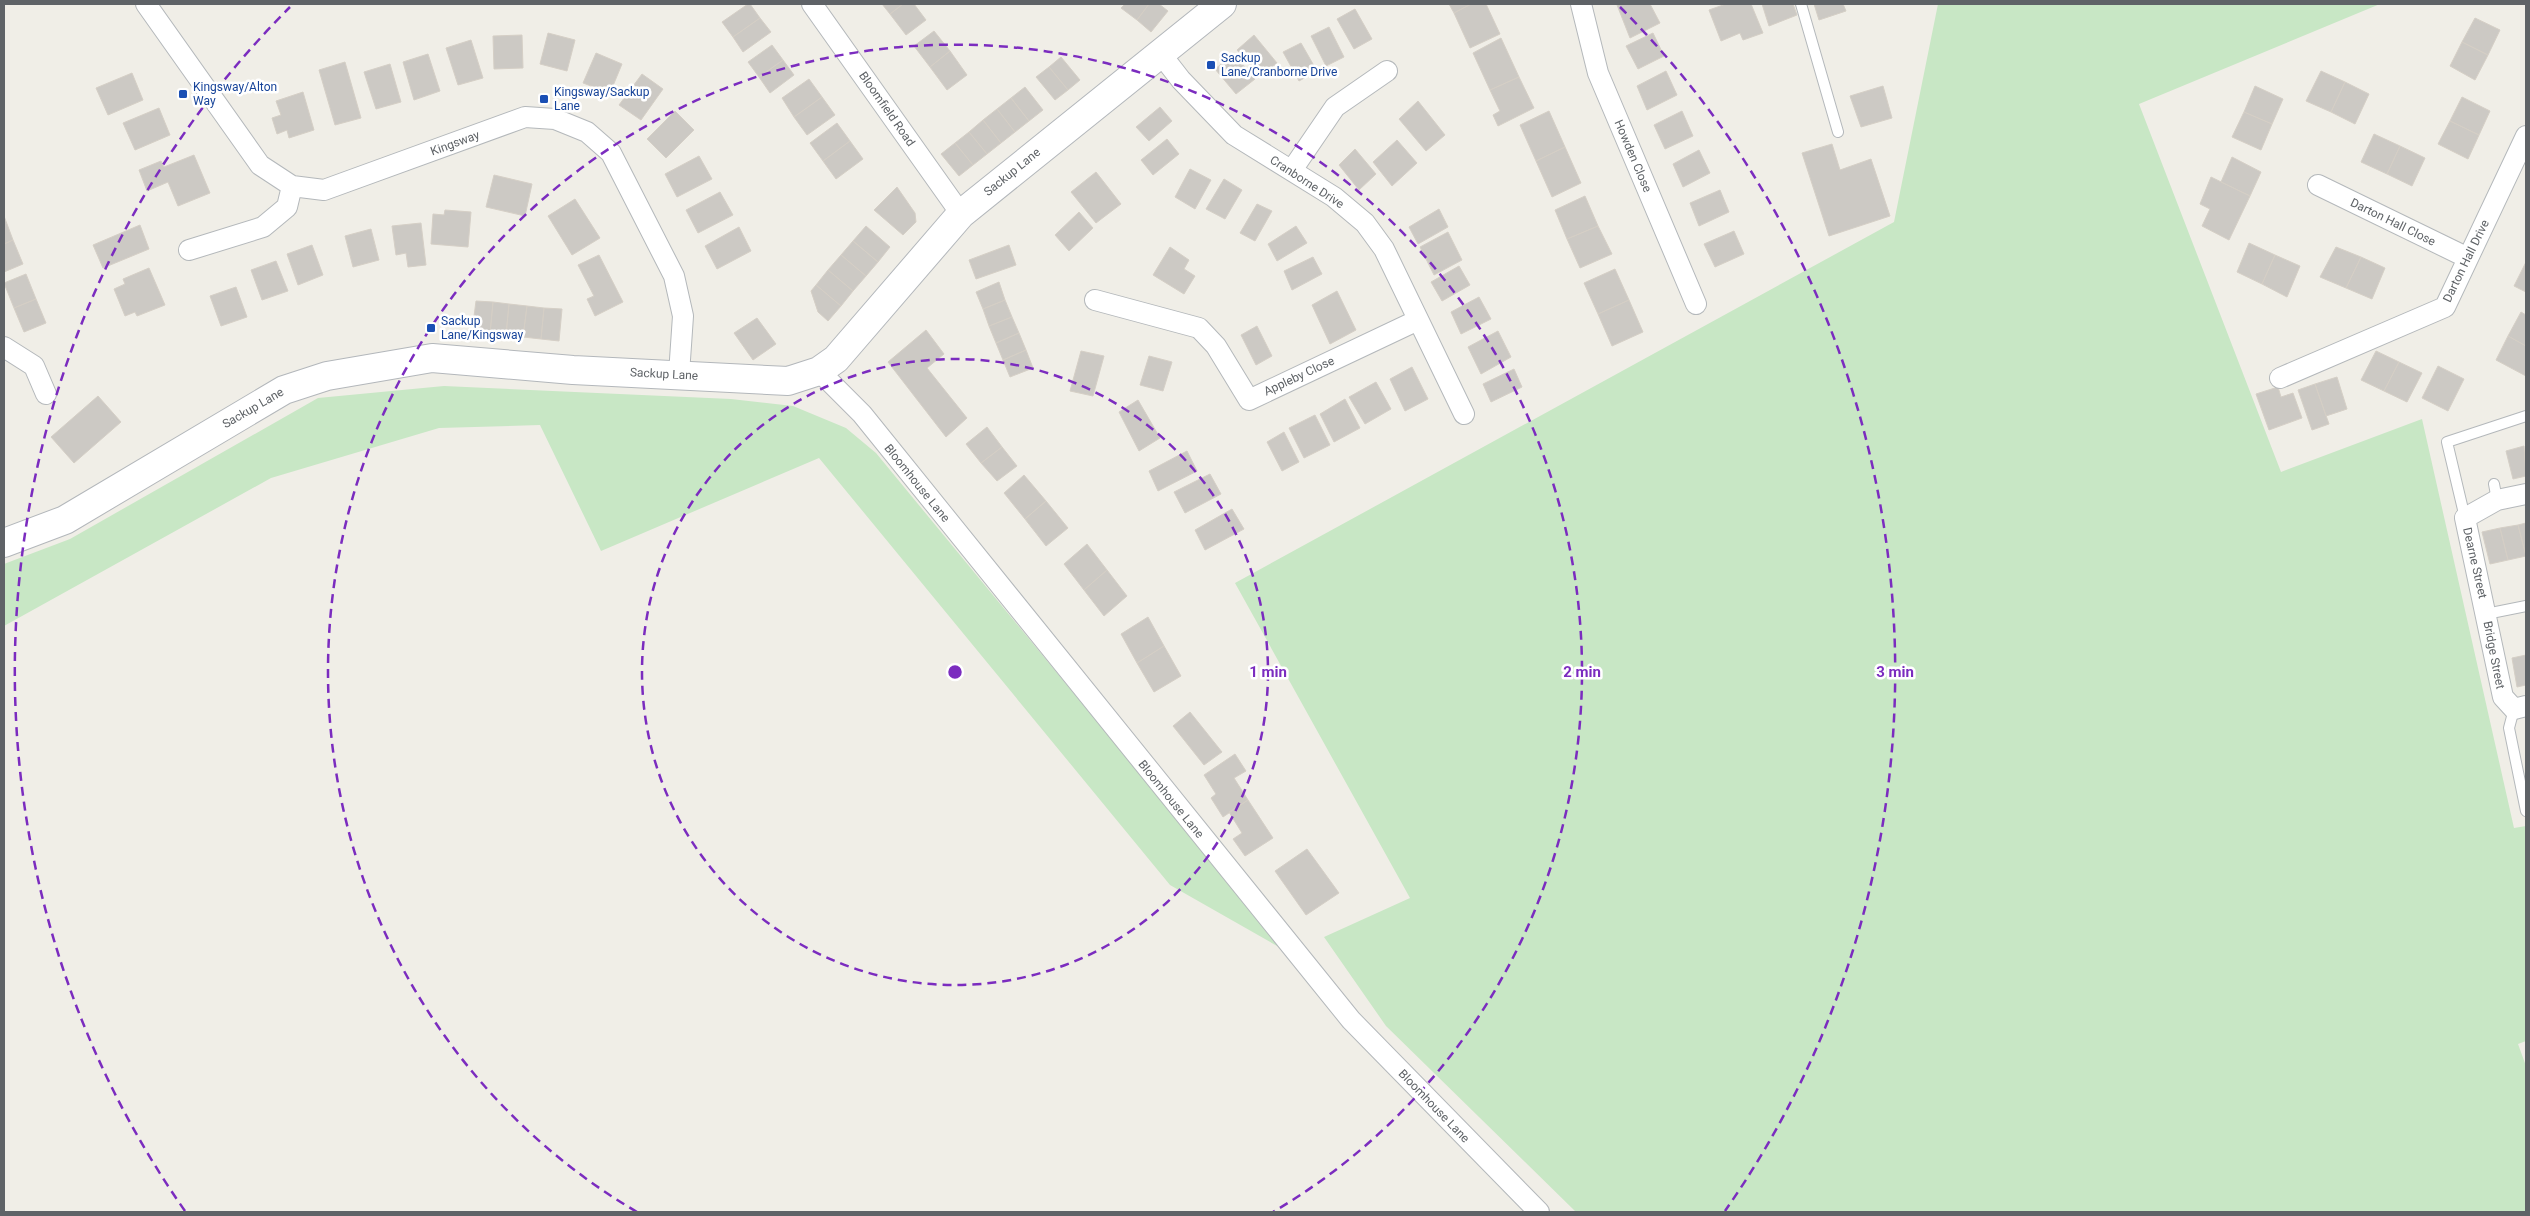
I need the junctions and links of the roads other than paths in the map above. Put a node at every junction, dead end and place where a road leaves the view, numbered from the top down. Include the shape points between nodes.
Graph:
1 (146, 4) edge
2 (812, 4) edge
3 (1222, 4) edge
4 (1581, 4) edge
5 (1802, 4) edge
6 (1160, 53) junction
7 (1387, 71) dead end
8 (1838, 132) dead end
9 (2526, 136) edge
10 (1292, 170) junction
11 (2318, 185) dead end
12 (292, 186) junction
13 (961, 214) junction
14 (190, 250) dead end
15 (2468, 258) junction
16 (1095, 300) dead end
17 (1696, 304) dead end
18 (1418, 320) junction
19 (4, 347) edge
20 (819, 370) junction
21 (679, 374) junction
22 (2280, 378) dead end
23 (46, 394) dead end
24 (1464, 414) dead end
25 (2526, 416) edge
26 (2526, 494) edge
27 (2465, 518) junction
28 (4, 543) edge
29 (2526, 606) edge
30 (2486, 614) junction
31 (2520, 708) edge
32 (2526, 811) edge
33 (1539, 1212) edge

1 - 12 street, Kingsway via 260,165
2 - 13 street, Bloomfield Road
3 - 6 street, Sackup Lane
4 - 17 street, Howden Close via 1598,74
5 - 8 lane
6 - 10 street, Cranborne Drive via 1234,135
6 - 13 street, Sackup Lane
7 - 10 street via 1335,107
9 - 15 street, Darton Hall Drive
10 - 18 street, Cranborne Drive via 1334,197 1365,223 1384,249
11 - 15 street, Darton Hall Close
12 - 14 street via 287,207 264,226
12 - 21 street, Kingsway via 324,190 525,117 555,119 586,132 611,154 674,276 683,316
13 - 20 street, Sackup Lane via 836,359
15 - 22 street, Darton Hall Drive via 2445,307
16 - 18 street, Appleby Close via 1199,328 1216,346 1249,400
18 - 24 street, Cranborne Drive
19 - 23 street via 34,366
20 - 21 street, Sackup Lane via 788,381
20 - 33 street, Bloomhouse Lane via 862,414 1351,1020
21 - 28 street, Sackup Lane via 573,370 432,358 327,376 284,390 65,520
25 - 27 lane via 2478,437 2447,442
26 - 27 street, Dearne Street via 2495,492
27 - 30 street, Dearne Street
29 - 30 lane
30 - 31 street, Bridge Street via 2503,697
31 - 32 lane via 2509,728

